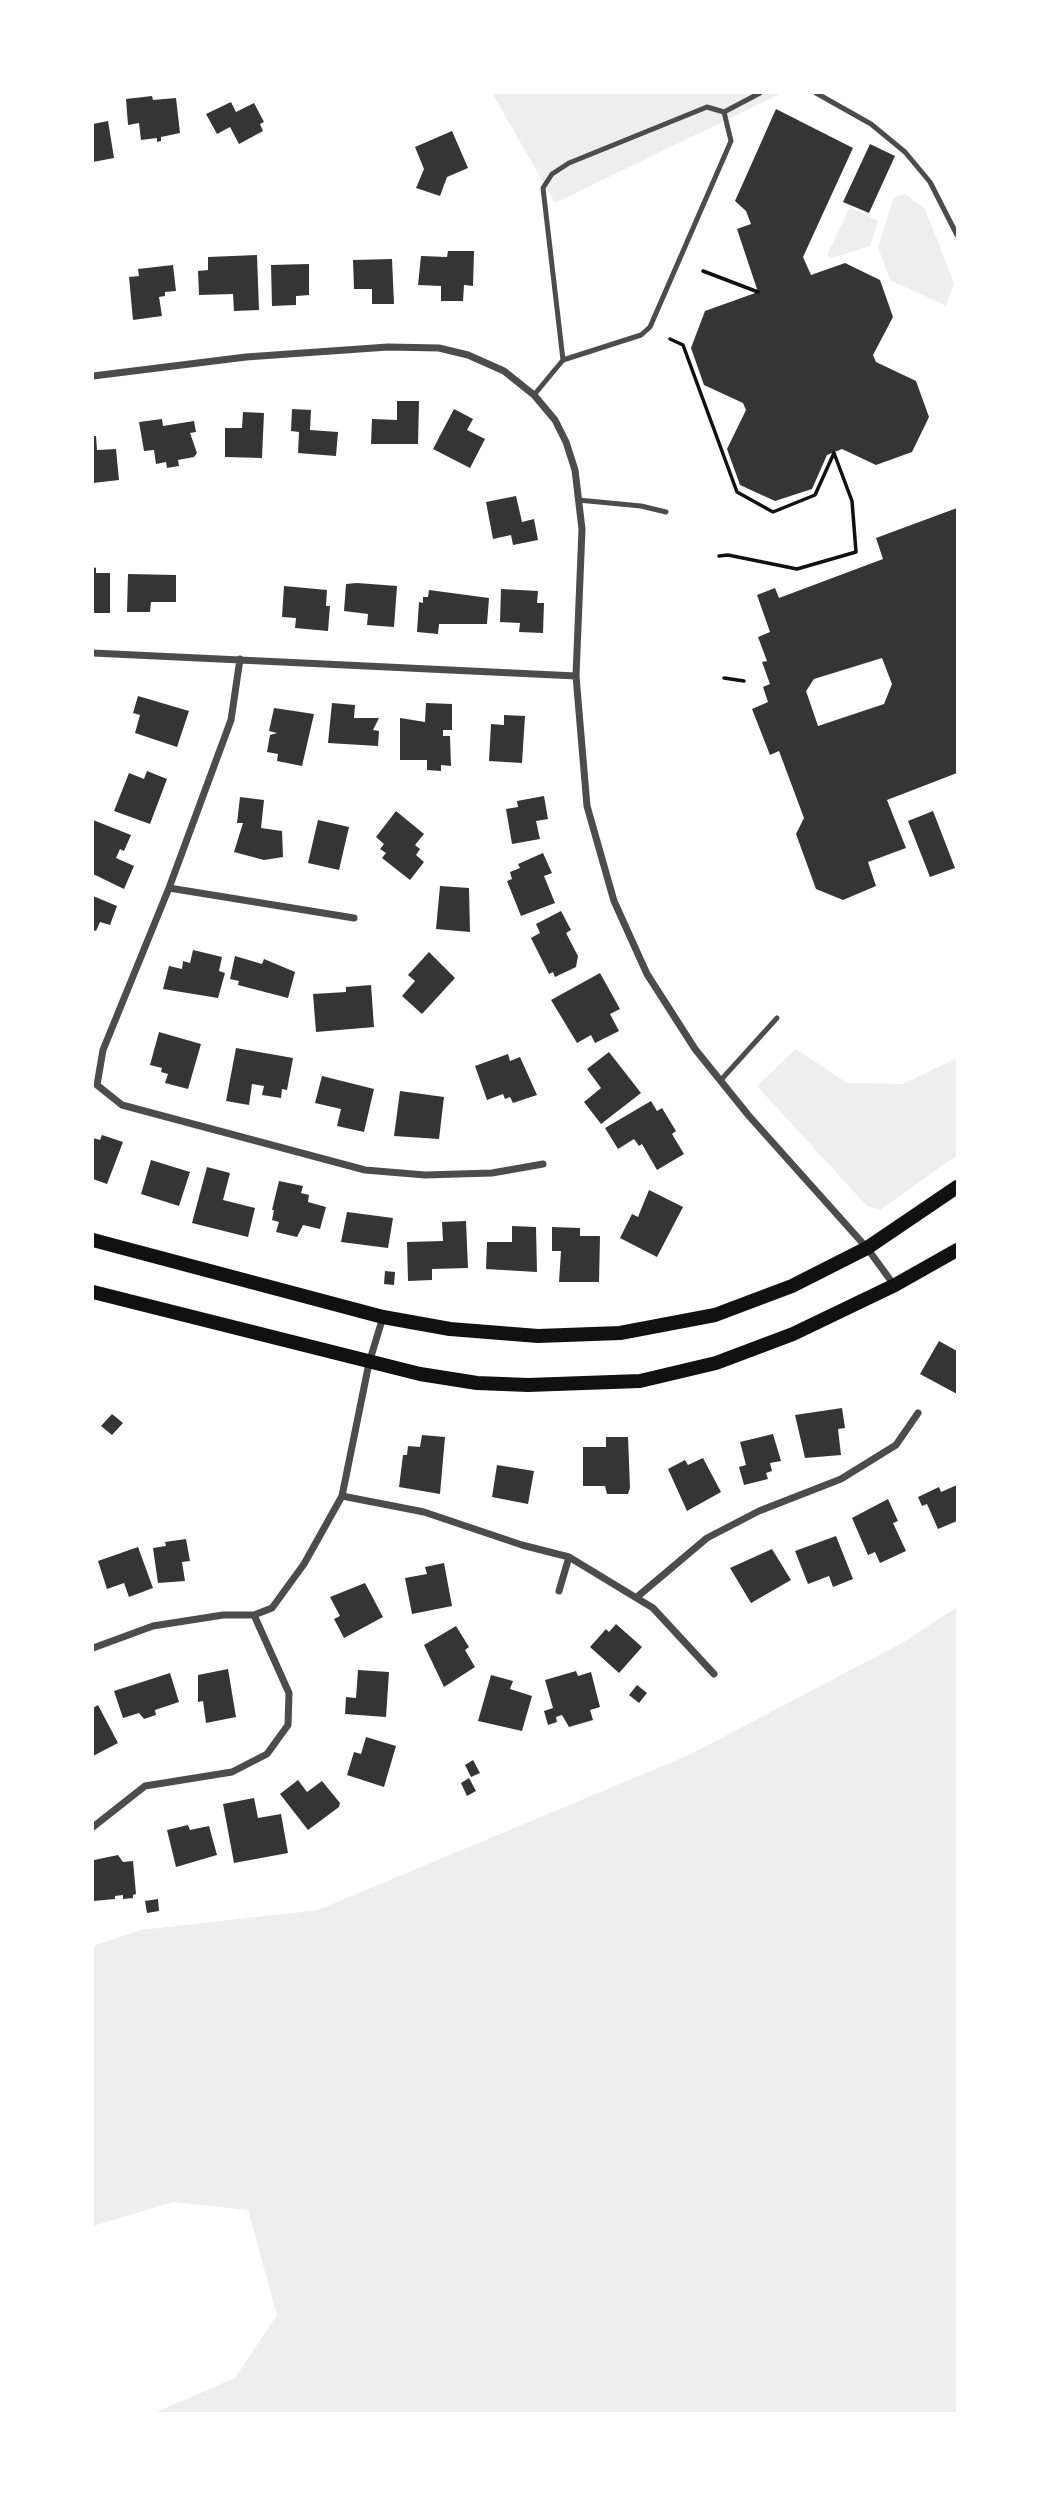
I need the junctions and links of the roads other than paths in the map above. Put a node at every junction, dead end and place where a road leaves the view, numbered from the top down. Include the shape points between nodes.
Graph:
1 (760, 93) edge
2 (816, 93) edge
3 (724, 112) junction
4 (957, 235) edge
5 (563, 360) junction
6 (93, 376) edge
7 (534, 395) junction
8 (578, 500) junction
9 (666, 512) dead end
10 (93, 653) edge
11 (240, 659) junction
12 (576, 676) junction
13 (169, 888) junction
14 (354, 918) dead end
15 (777, 1018) dead end
16 (720, 1081) junction
17 (543, 1164) dead end
18 (957, 1186) edge
19 (93, 1240) edge
20 (867, 1248) junction
21 (957, 1250) edge
22 (895, 1285) junction
23 (93, 1292) edge
24 (383, 1317) junction
25 (369, 1363) junction
26 (918, 1413) dead end
27 (342, 1496) junction
28 (569, 1557) junction
29 (559, 1591) dead end
30 (637, 1597) junction
31 (254, 1615) junction
32 (93, 1648) edge
33 (714, 1674) dead end
34 (93, 1827) edge

1 - 3 lane
2 - 4 lane via 871,124 905,152 930,182
3 - 5 lane via 731,141 650,327 641,335
3 - 5 lane via 707,107 552,174 543,188
5 - 7 lane
6 - 7 street via 246,357 439,348 504,371
7 - 8 street via 566,442
8 - 9 lane
8 - 12 street via 582,529
10 - 11 street
11 - 12 street
11 - 13 street via 231,720
12 - 16 street via 587,806 614,901 647,974
13 - 14 street
13 - 17 street via 103,1050 97,1084 122,1105 365,1170 479,1174
15 - 16 lane
16 - 20 street
18 - 20 main road
19 - 24 main road
20 - 22 street
20 - 24 main road via 754,1302 681,1324 620,1333 538,1336 450,1329
21 - 22 main road
22 - 25 main road via 767,1344 704,1366 640,1381 477,1383
23 - 25 main road
24 - 25 street
25 - 27 street
26 - 30 street via 896,1445 841,1479 759,1511 707,1538
27 - 28 street via 424,1512
27 - 31 street via 304,1564 272,1608
28 - 29 street
28 - 30 street
30 - 33 street via 653,1608
31 - 32 street via 153,1626
31 - 34 street via 289,1693 288,1725 267,1754 232,1772 145,1786

